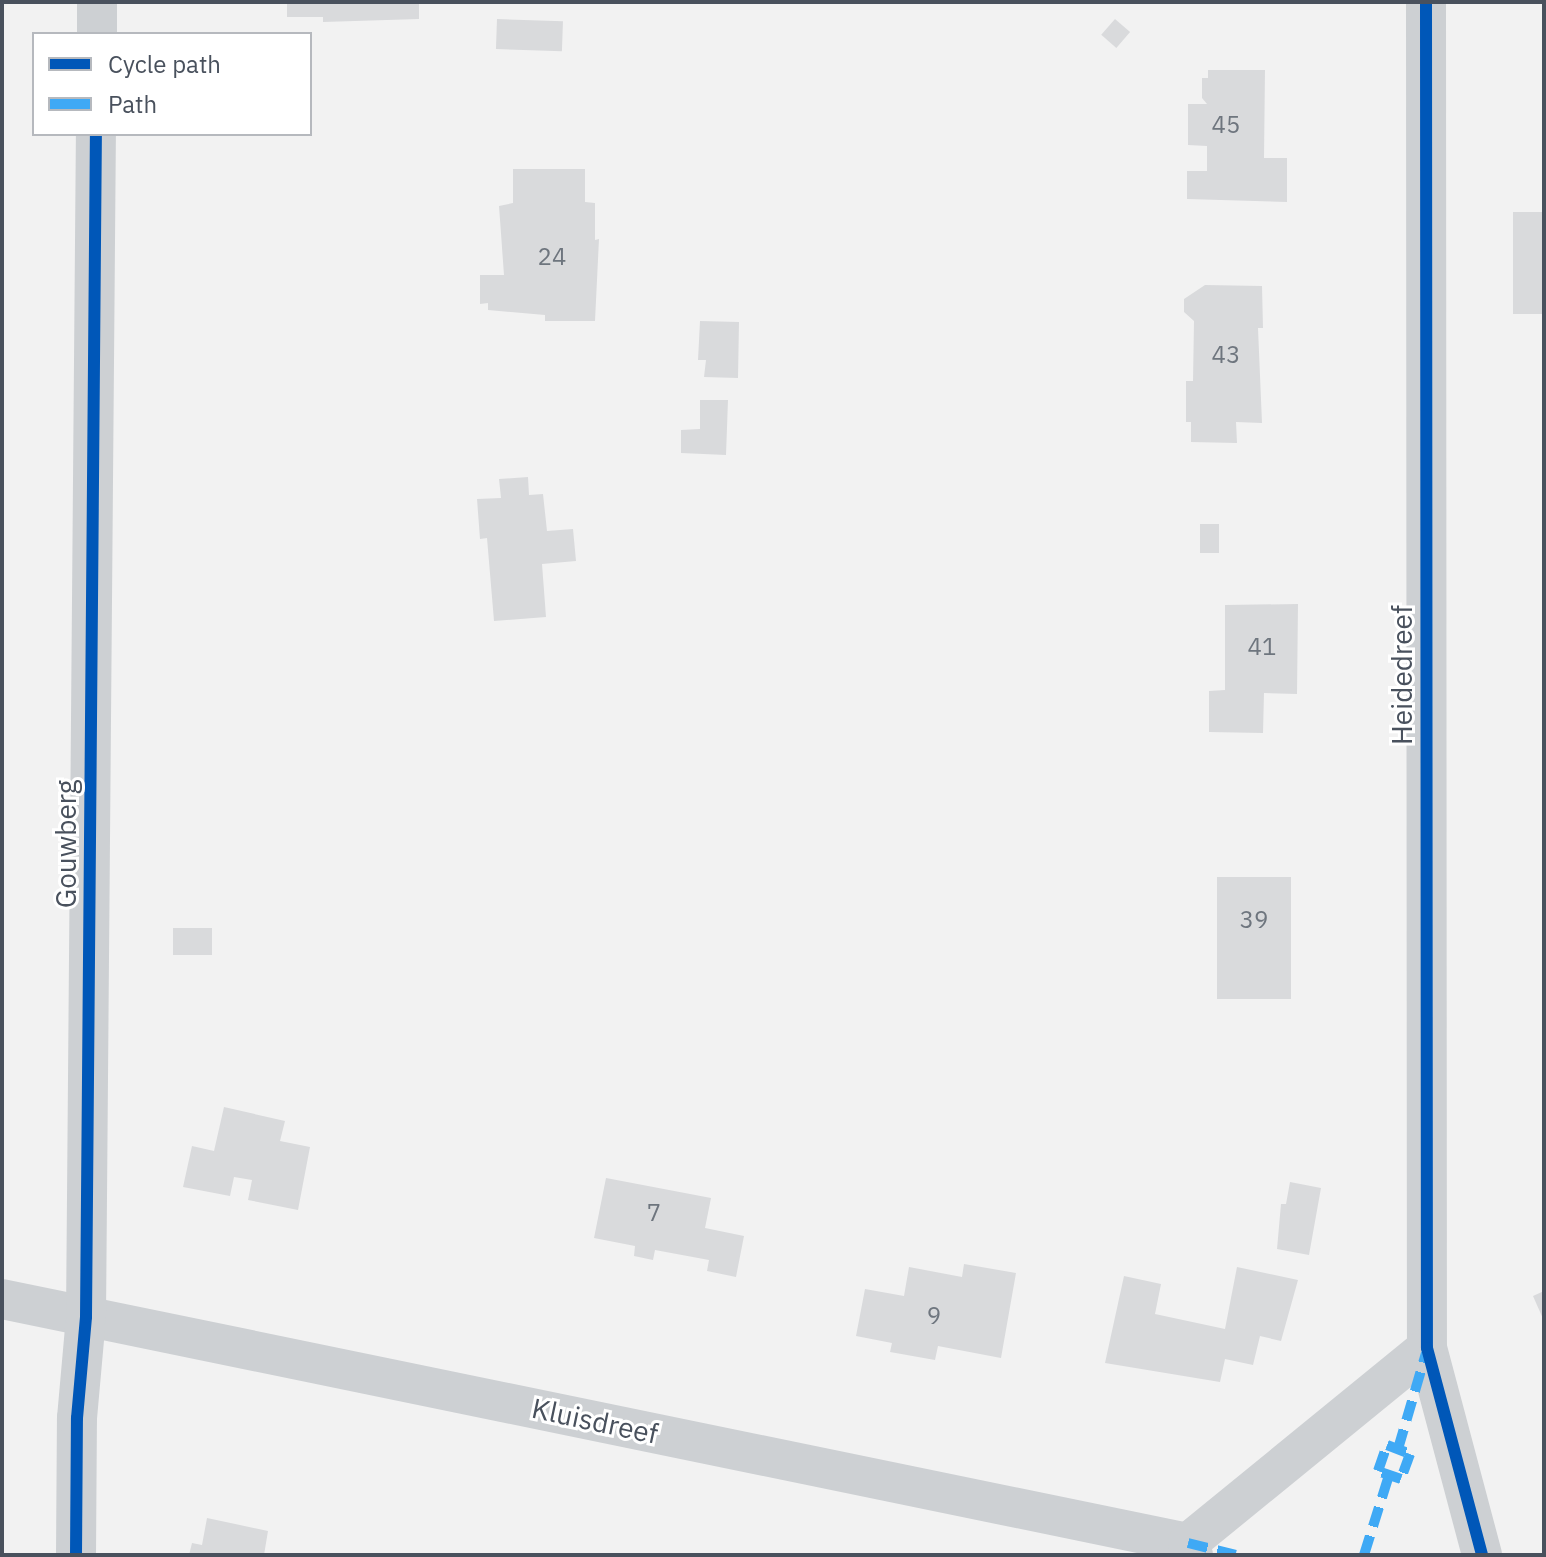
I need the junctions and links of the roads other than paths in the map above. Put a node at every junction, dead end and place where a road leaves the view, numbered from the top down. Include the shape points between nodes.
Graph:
1 (97, 2) edge
2 (1426, 2) edge
3 (97, 32) edge
4 (96, 136) edge
5 (2, 1299) edge
6 (86, 1317) junction
7 (1427, 1348) junction
8 (1190, 1549) edge
9 (76, 1555) edge
10 (1482, 1555) edge

1 - 3 street
2 - 7 street, Heidedreef
4 - 6 street, Gouwberg
5 - 6 street, Kluisdreef
6 - 8 street, Kluisdreef
6 - 9 street, Gouwberg via 77,1418
7 - 8 street
7 - 10 street, Heidedreef

